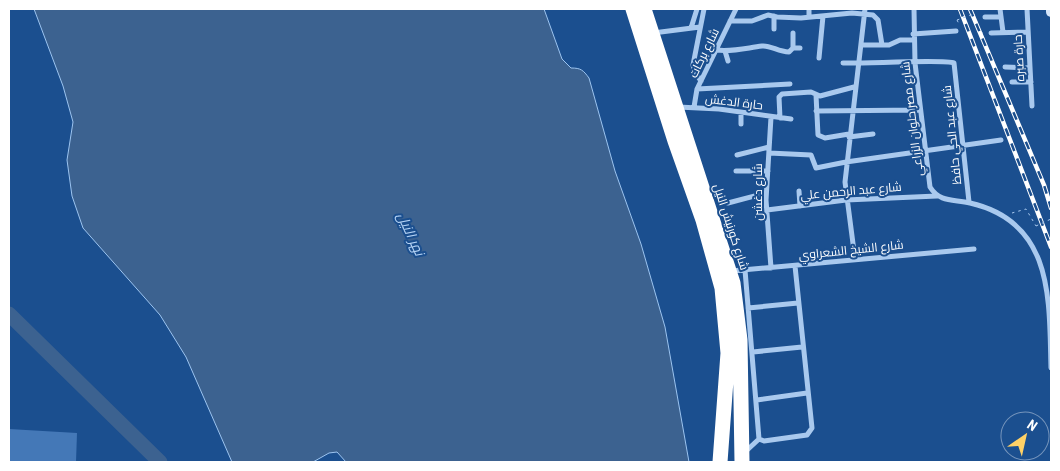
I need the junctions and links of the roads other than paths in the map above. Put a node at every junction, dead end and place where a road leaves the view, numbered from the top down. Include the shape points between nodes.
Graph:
1 (634, 9) edge
2 (644, 9) edge
3 (697, 9) edge
4 (704, 9) edge
5 (736, 9) edge
6 (809, 9) edge
7 (914, 9) edge
8 (1000, 9) edge
9 (1027, 9) edge
10 (864, 11) edge
11 (774, 16) junction
12 (823, 16) junction
13 (1001, 16) junction
14 (809, 17) junction
15 (985, 17) dead end
16 (730, 21) junction
17 (700, 27) junction
18 (691, 28) junction
19 (774, 29) dead end
20 (956, 31) dead end
21 (1003, 32) junction
22 (1028, 32) junction
23 (794, 33) dead end
24 (991, 33) dead end
25 (652, 34) junction
26 (914, 37) junction
27 (861, 45) junction
28 (882, 45) junction
29 (793, 48) junction
30 (800, 48) dead end
31 (716, 50) junction
32 (725, 51) junction
33 (819, 58) dead end
34 (728, 61) dead end
35 (915, 63) junction
36 (843, 64) dead end
37 (858, 64) junction
38 (1005, 67) dead end
39 (1030, 68) junction
40 (701, 81) junction
41 (1012, 82) dead end
42 (1031, 82) junction
43 (790, 84) dead end
44 (854, 88) junction
45 (697, 89) junction
46 (816, 95) junction
47 (1032, 106) dead end
48 (675, 107) junction
49 (694, 107) junction
50 (919, 110) junction
51 (816, 111) junction
52 (852, 111) junction
53 (741, 113) junction
54 (771, 117) junction
55 (780, 118) junction
56 (791, 119) dead end
57 (741, 124) dead end
58 (873, 134) dead end
59 (849, 136) junction
60 (1002, 140) dead end
61 (963, 146) junction
62 (769, 150) junction
63 (925, 151) junction
64 (737, 155) dead end
65 (846, 162) junction
66 (736, 171) dead end
67 (768, 171) junction
68 (799, 190) dead end
69 (766, 194) junction
70 (937, 196) junction
71 (846, 200) junction
72 (969, 202) junction
73 (728, 203) dead end
74 (800, 206) junction
75 (767, 210) junction
76 (974, 248) dead end
77 (855, 259) junction
78 (795, 266) junction
79 (771, 268) junction
80 (737, 270) junction
81 (798, 303) junction
82 (748, 308) junction
83 (802, 347) junction
84 (753, 352) junction
85 (1051, 368) edge
86 (807, 393) junction
87 (756, 400) junction
88 (760, 439) junction
89 (720, 443) junction
90 (742, 454) edge
91 (720, 462) edge

1 - 89 highway, شارع كورنيش النيل via 722,288 728,353
2 - 25 highway, شارع كورنيش النيل
3 - 18 street
4 - 17 street
5 - 16 street, شارع بركات
6 - 14 street
7 - 26 street, شارع مصر حلوان الزراعي
8 - 13 street
9 - 22 street, حارة صبره
10 - 12 street
10 - 27 street
10 - 28 street via 878,20
11 - 14 street
11 - 16 street
11 - 19 street
12 - 14 street
12 - 33 street
13 - 15 street
13 - 21 street
16 - 31 street, شارع بركات
17 - 18 street
17 - 40 street via 693,68
18 - 25 street
20 - 26 street
21 - 22 street
21 - 24 street
22 - 39 street, حارة صبره
23 - 29 street
25 - 48 highway, شارع كورنيش النيل
26 - 28 street
26 - 35 street, شارع مصر حلوان الزراعي
27 - 28 street
27 - 37 street
29 - 30 street
29 - 32 street via 788,52 778,52 765,46
31 - 32 street
31 - 40 street, شارع بركات
32 - 34 street
35 - 37 street
35 - 50 street, شارع مصر حلوان الزراعي
35 - 61 street, شارع عبد الحي حافظ via 947,60 954,63
36 - 37 street
37 - 44 street
38 - 39 street
39 - 42 street, حارة صبره
40 - 45 street, شارع بركات
41 - 42 street
42 - 47 street, حارة صبره
43 - 45 street
44 - 46 street
44 - 52 street
45 - 49 street, شارع بركات
46 - 51 street
46 - 55 street via 811,92 782,94 779,98
48 - 49 street, حارة الدغش
48 - 80 highway, شارع كورنيش النيل
49 - 53 street, حارة الدغش
50 - 52 street
50 - 63 street, شارع مصر حلوان الزراعي
51 - 52 street
51 - 59 street via 819,137
52 - 59 street
53 - 54 street, حارة الدغش
53 - 57 street
54 - 55 street, حارة الدغش
54 - 62 street, شارع دغشن
55 - 56 street, حارة الدغش
58 - 59 street
59 - 65 street
60 - 61 street
61 - 63 street
61 - 72 street, شارع عبد الحي حافظ
62 - 64 street
62 - 65 street via 810,155 816,168
62 - 67 street, شارع دغشن
63 - 65 street
63 - 70 street, شارع مصر حلوان الزراعي via 930,187
65 - 71 street
66 - 67 street
67 - 69 street, شارع دغشن
68 - 74 street
69 - 73 street
69 - 75 street, شارع دغشن
70 - 71 street, شارع عبد الرحمن علي
70 - 72 street
71 - 74 street, شارع عبد الرحمن علي
71 - 77 street
72 - 85 street via 1003,216 1030,241 1045,274
74 - 75 street, شارع عبد الرحمن علي
75 - 79 street, شارع دغشن
76 - 77 street, شارع الشيخ الشعراوي
77 - 78 street, شارع الشيخ الشعراوي
78 - 79 street, شارع الشيخ الشعراوي
78 - 81 street
79 - 80 street, شارع الشيخ الشعراوي
80 - 82 street
80 - 90 highway, شارع كورنيش النيل
81 - 82 street
81 - 83 street
82 - 84 street
83 - 84 street
83 - 86 street
84 - 87 street
86 - 87 street
86 - 88 street via 810,432 804,436
87 - 88 street
88 - 90 street
89 - 90 highway
89 - 91 highway, شارع كورنيش النيل

